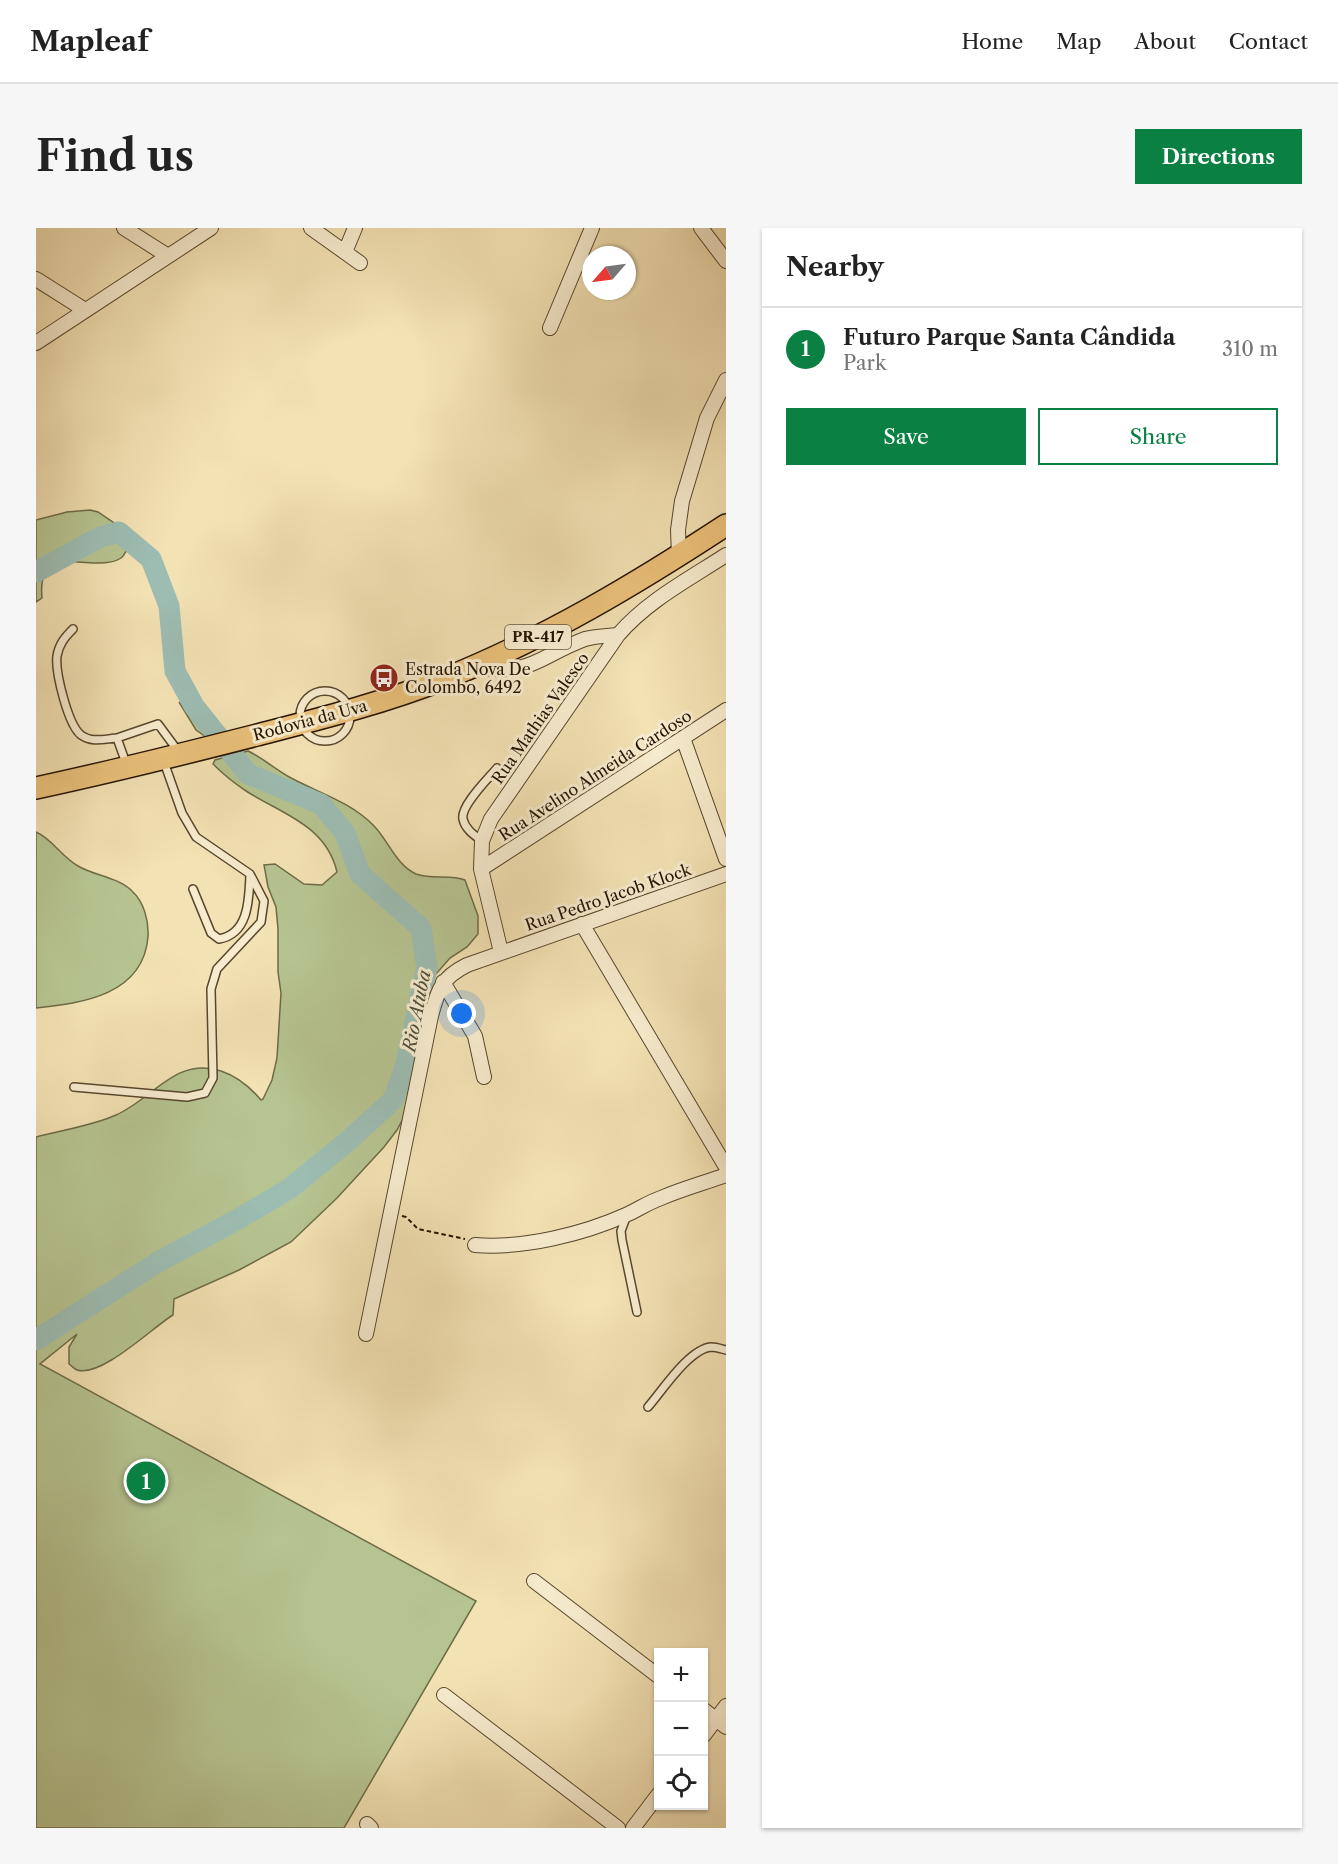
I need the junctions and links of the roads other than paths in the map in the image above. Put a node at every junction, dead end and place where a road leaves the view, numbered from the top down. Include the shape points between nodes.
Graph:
1 (124, 228) edge
2 (211, 228) edge
3 (310, 228) edge
4 (355, 228) edge
5 (592, 228) edge
6 (701, 228) edge
7 (345, 252) junction
8 (168, 256) junction
9 (726, 261) edge
10 (360, 263) dead end
11 (36, 279) edge
12 (85, 310) junction
13 (550, 328) dead end
14 (36, 343) edge
15 (726, 380) edge
16 (719, 530) edge
17 (679, 555) junction
18 (726, 556) edge
19 (73, 629) dead end
20 (618, 635) junction
21 (475, 666) junction
22 (726, 710) edge
23 (117, 738) junction
24 (683, 738) junction
25 (181, 754) junction
26 (128, 768) junction
27 (497, 768) dead end
28 (36, 788) edge
29 (482, 841) junction
30 (726, 859) edge
31 (481, 868) junction
32 (250, 874) junction
33 (726, 874) edge
34 (193, 890) dead end
35 (582, 924) junction
36 (501, 952) junction
37 (443, 982) junction
38 (484, 1077) dead end
39 (74, 1088) dead end
40 (726, 1167) edge
41 (726, 1175) edge
42 (627, 1215) junction
43 (475, 1245) road end
44 (637, 1312) dead end
45 (366, 1334) dead end
46 (726, 1350) edge
47 (648, 1407) dead end
48 (534, 1581) dead end
49 (654, 1673) edge
50 (444, 1695) dead end
51 (726, 1706) edge
52 (708, 1713) edge
53 (721, 1723) edge
54 (708, 1732) edge
55 (654, 1800) edge
56 (618, 1828) edge
57 (633, 1828) edge

1 - 8 street
2 - 8 street
3 - 7 street
4 - 7 street
5 - 13 street
6 - 9 street
7 - 10 street
8 - 12 street
11 - 12 street
12 - 14 street
15 - 17 street via 707,418 682,501
16 - 17 highway, Rodovia da Uva / PR-417
16 - 18 street
17 - 21 highway, Rodovia da Uva / PR-417 via 578,616
18 - 20 street, Rua Mathias Valesco via 645,608
19 - 23 lane via 62,641 57,657 58,675 72,723 80,734 92,740
20 - 21 street via 585,639 520,668
20 - 29 street, Rua Mathias Valesco via 491,819
21 - 25 highway, Rodovia da Uva / PR-417 via 350,710
22 - 24 street, Rua Avelino Almeida Cardoso
23 - 25 lane via 158,724
23 - 26 lane
24 - 30 street
24 - 31 street, Rua Avelino Almeida Cardoso
25 - 26 highway, Rodovia da Uva / PR-417
25 - 32 lane via 182,813 196,837
26 - 28 highway, Rodovia da Uva / PR-417
27 - 29 lane via 462,815 469,830
29 - 31 street, Rua Mathias Valesco
31 - 36 street, Rua Mathias Valesco
32 - 34 lane via 249,906 240,927 228,938 219,939 211,933
32 - 39 lane via 264,900 261,922 217,969 211,989 213,1078 205,1093 187,1097
33 - 35 street, Rua Pedro Jacob Klock
35 - 36 street, Rua Pedro Jacob Klock
35 - 40 street
36 - 37 street, Rua Pedro Jacob Klock via 457,970
37 - 38 street via 475,1036
37 - 45 street via 431,1016
41 - 42 street via 664,1196
42 - 43 street via 520,1244
42 - 44 lane via 621,1231
46 - 47 lane via 711,1347 695,1355
48 - 49 street
50 - 56 street
51 - 53 street
52 - 53 street
53 - 54 street
55 - 57 street

